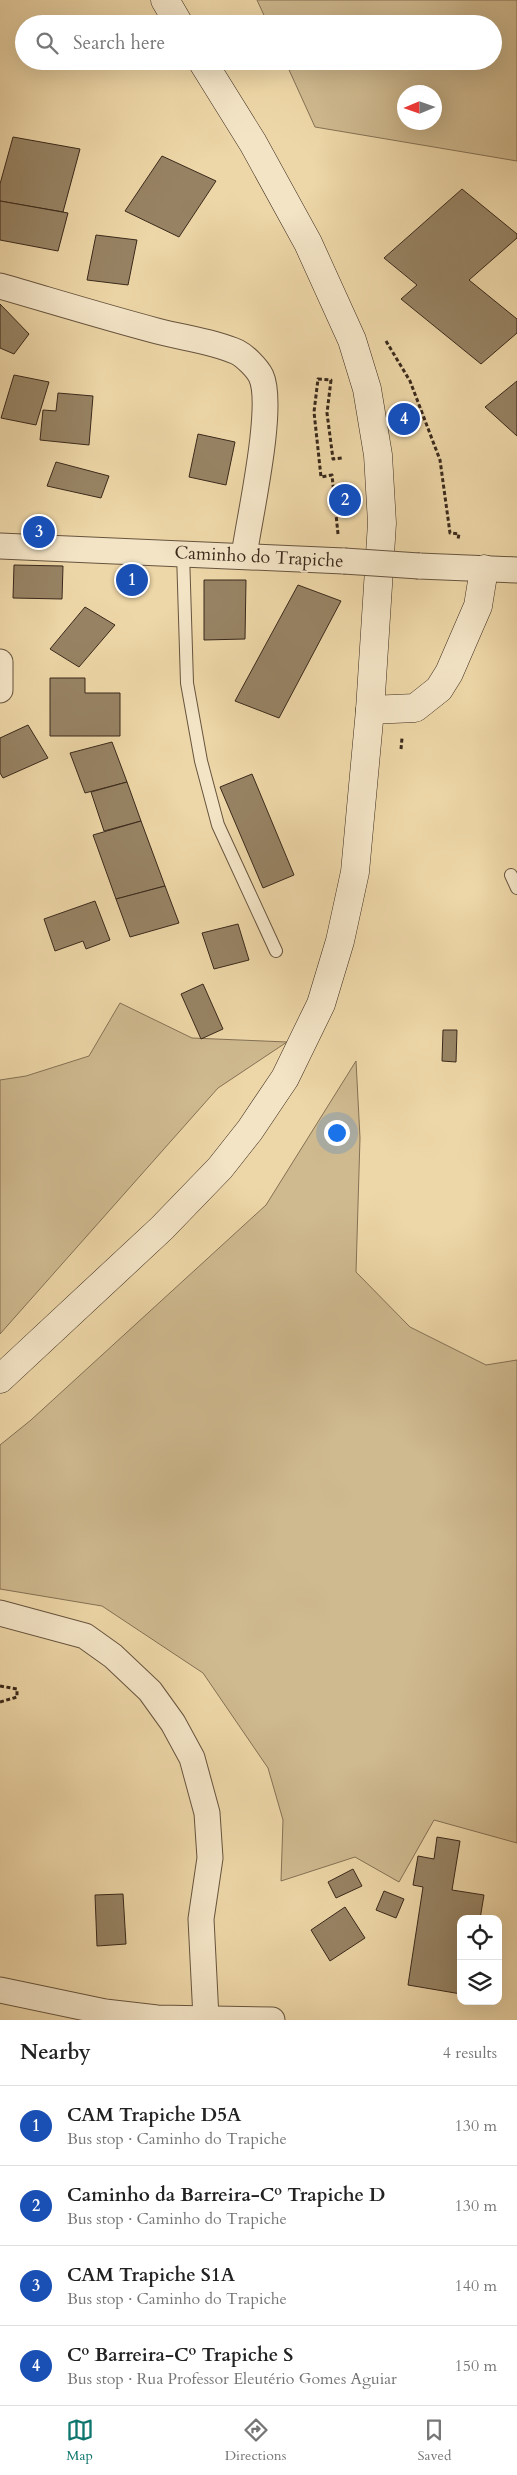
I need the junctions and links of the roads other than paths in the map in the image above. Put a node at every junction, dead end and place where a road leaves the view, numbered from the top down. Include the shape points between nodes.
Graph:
1 (165, 0) edge
2 (174, 15) edge
3 (208, 70) edge
4 (0, 286) edge
5 (0, 546) edge
6 (182, 554) junction
7 (244, 556) junction
8 (484, 569) junction
9 (517, 570) edge
10 (0, 662) edge
11 (0, 690) edge
12 (370, 710) junction
13 (511, 875) dead end
14 (517, 888) edge
15 (276, 950) dead end
16 (0, 1379) edge
17 (0, 1613) edge
18 (0, 1990) edge
19 (206, 2018) junction
20 (272, 2020) edge

1 - 2 main road
3 - 12 main road via 253,143 308,243 352,340 367,389 378,455 382,523
4 - 7 street via 216,345 240,353 253,366 261,376 265,413
5 - 6 street, Caminho do Trapiche
6 - 7 street, Caminho do Trapiche
6 - 15 lane via 186,683 201,760 218,825
7 - 8 street, Caminho do Trapiche, bridge
8 - 9 street, Caminho do Trapiche
8 - 12 main road via 478,606 450,673 439,689 415,708
10 - 11 street
12 - 16 main road via 354,872 340,941 320,1004 285,1078 220,1168 162,1228
13 - 14 lane
17 - 19 street via 85,1636 113,1656 150,1691 173,1722 192,1758 207,1813 210,1858 202,1920
18 - 19 street via 105,2012 157,2018
19 - 20 street

